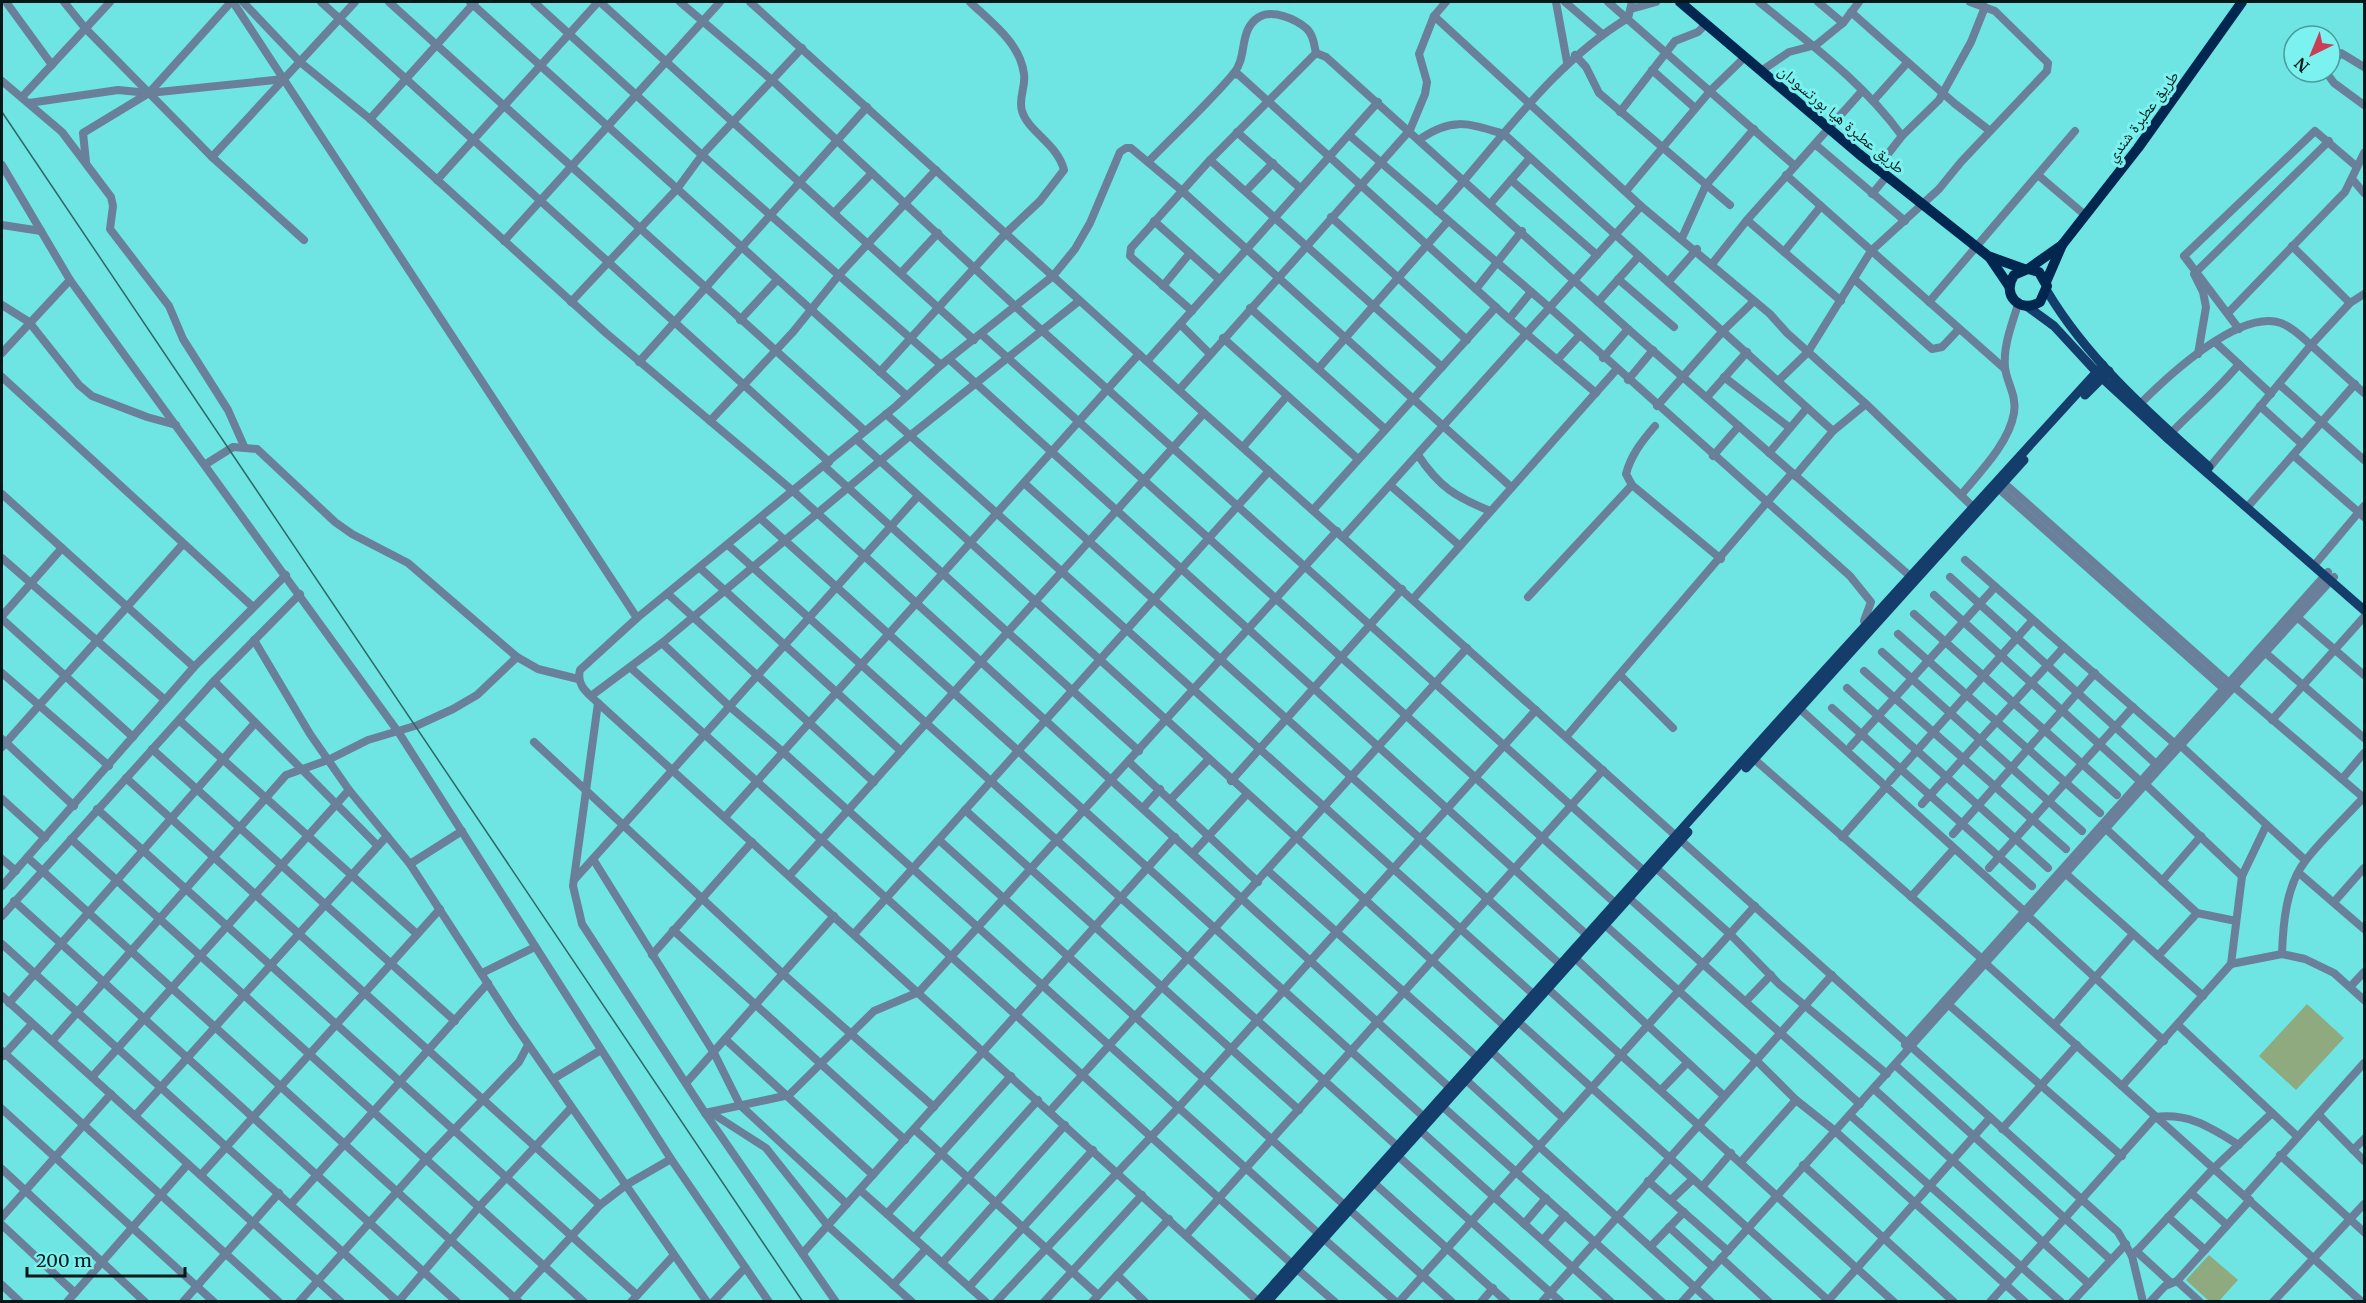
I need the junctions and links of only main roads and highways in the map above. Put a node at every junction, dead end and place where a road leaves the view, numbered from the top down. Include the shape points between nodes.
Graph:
1 (1680, 2) edge
2 (2242, 2) edge
3 (2062, 245) junction
4 (1988, 256) junction
5 (2026, 269) junction
6 (2009, 286) junction
7 (2047, 286) junction
8 (2023, 305) junction
9 (2102, 373) junction
10 (2087, 388) junction
11 (2329, 576) junction
12 (2364, 603) edge
13 (2364, 610) edge
14 (1870, 627) junction
15 (1678, 838) junction
16 (1515, 1020) junction
17 (1507, 1029) junction
18 (1398, 1151) junction
19 (1347, 1208) junction
20 (1295, 1267) junction
21 (1259, 1301) edge
22 (1267, 1302) edge

1 - 4 highway, طريق عطبرة هيا بورتسودان via 1828,128
2 - 3 highway, طريق عطبرة شندي via 2165,112
3 - 5 highway
3 - 7 highway
4 - 5 highway
4 - 6 highway
5 - 6 highway via 2014,275
5 - 7 highway via 2039,272
6 - 8 highway via 2011,296
7 - 8 highway via 2040,302
7 - 9 main road
8 - 9 main road via 2054,326
9 - 10 main road
9 - 10 main road
9 - 11 main road via 2202,470
9 - 11 main road
10 - 14 main road
10 - 14 main road via 1910,576
11 - 12 main road
11 - 13 main road
14 - 15 main road
14 - 15 main road via 1800,709
15 - 16 main road via 1548,989
15 - 16 main road via 1533,994
16 - 17 main road
17 - 18 main road via 1477,1057
17 - 18 main road via 1421,1131
18 - 19 main road
18 - 19 main road via 1374,1183
19 - 20 main road
20 - 21 main road
20 - 22 main road

